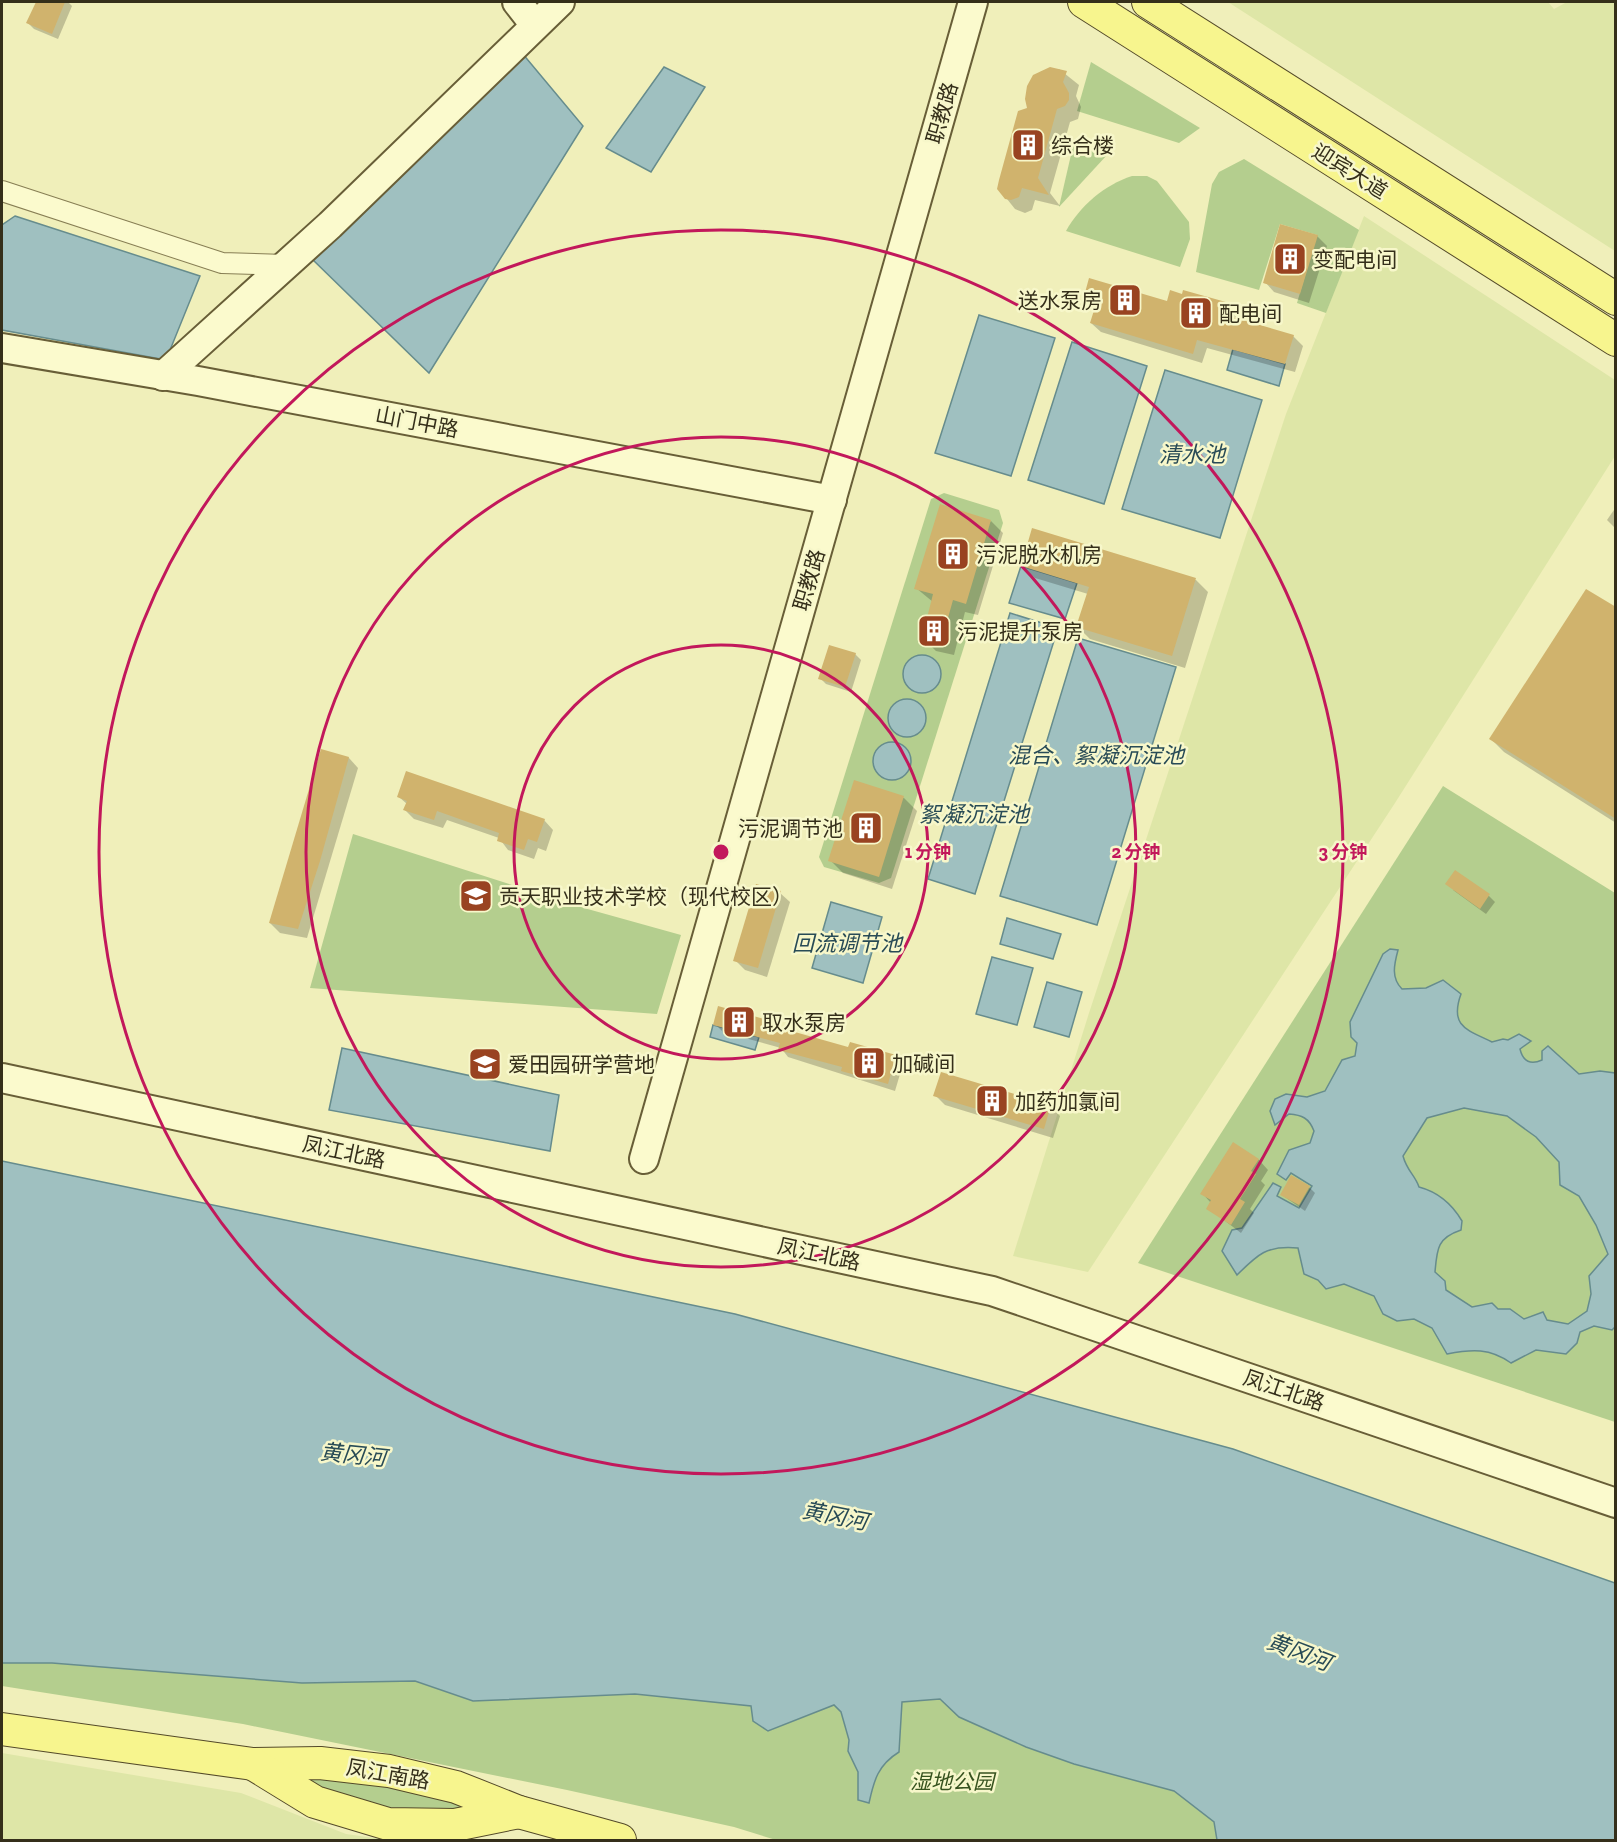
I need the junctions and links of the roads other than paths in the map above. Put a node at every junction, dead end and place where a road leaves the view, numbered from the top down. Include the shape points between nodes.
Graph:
1 (517, 2) edge
2 (560, 2) edge
3 (973, 2) edge
4 (1084, 2) edge
5 (1148, 2) edge
6 (535, 26) junction
7 (2, 191) edge
8 (286, 265) junction
9 (1616, 299) edge
10 (1616, 340) edge
11 (2, 348) edge
12 (164, 376) junction
13 (832, 500) junction
14 (2, 1078) edge
15 (644, 1159) dead end
16 (1616, 1503) edge
17 (2, 1729) edge
18 (253, 1764) junction
19 (519, 1812) junction
20 (620, 1840) edge

1 - 6 street
2 - 6 street
3 - 13 street, 职教路
4 - 10 main road, 迎宾大道
5 - 9 main road, 迎宾大道
6 - 8 street
7 - 8 street via 222,263
8 - 12 street
11 - 12 street, 山门中路
12 - 13 street, 山门中路
13 - 15 street, 职教路
14 - 16 street, 凤江北路 via 992,1291
17 - 18 main road, 凤江南路
18 - 19 main road, 凤江南路 via 320,1763 388,1771 456,1787
18 - 19 main road, 凤江南路 via 315,1802 388,1824 455,1825
19 - 20 main road, 凤江南路

